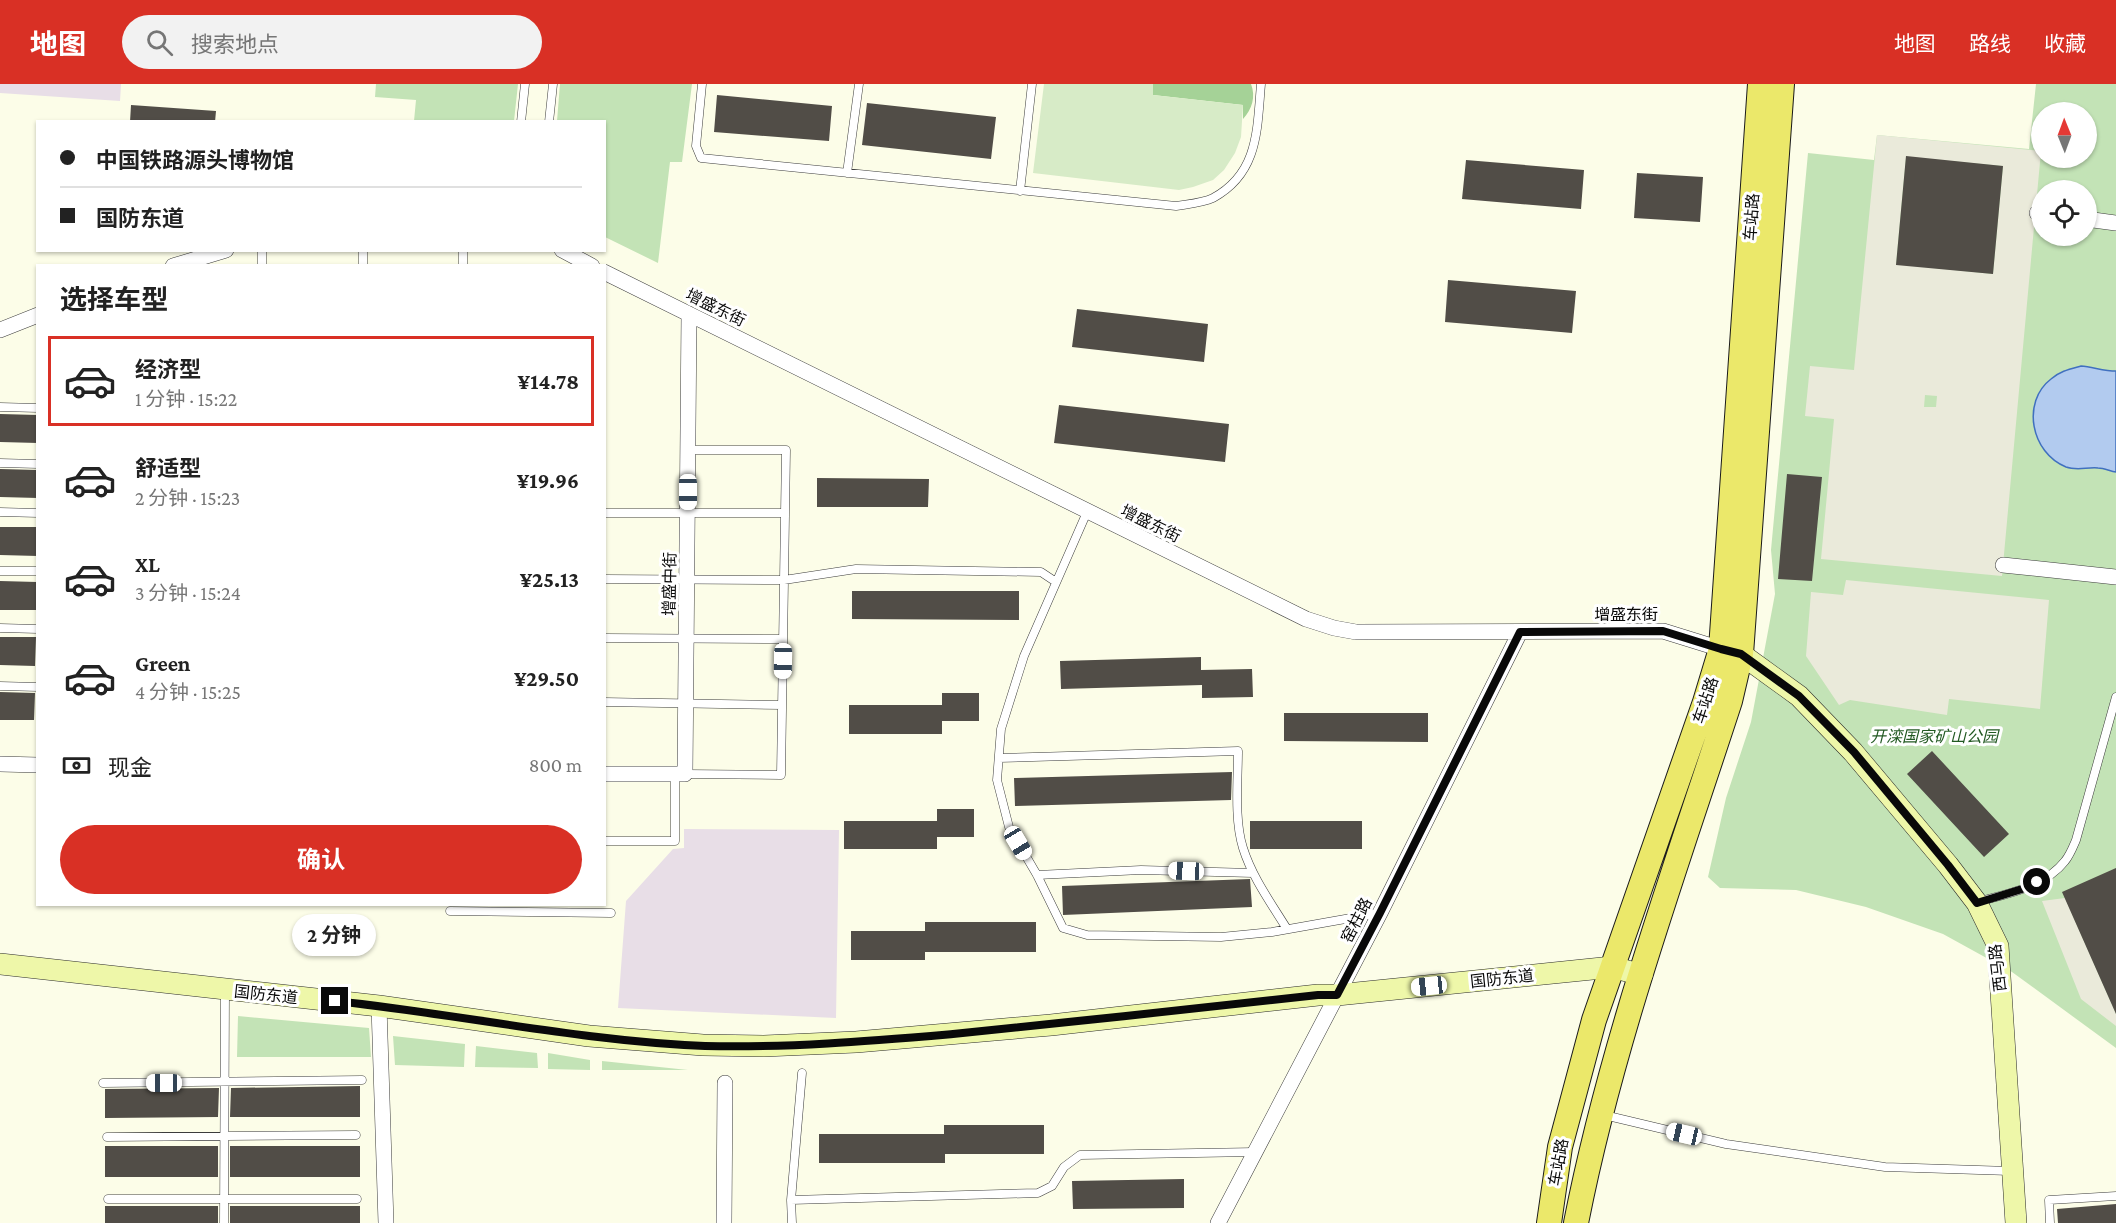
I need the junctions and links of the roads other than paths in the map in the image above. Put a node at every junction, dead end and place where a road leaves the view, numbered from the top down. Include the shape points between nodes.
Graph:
1 (525, 84) edge
2 (553, 84) edge
3 (702, 84) edge
4 (859, 84) edge
5 (1032, 84) edge
6 (1261, 84) edge
7 (1760, 84) edge
8 (1782, 84) edge
9 (521, 120) edge
10 (549, 120) edge
11 (847, 173) junction
12 (1020, 191) junction
13 (2097, 220) edge
14 (2116, 223) edge
15 (219, 252) edge
16 (566, 252) edge
17 (180, 264) edge
18 (588, 264) edge
19 (606, 273) edge
20 (689, 314) junction
21 (36, 316) edge
22 (0, 330) edge
23 (0, 407) edge
24 (36, 408) edge
25 (688, 450) junction
26 (0, 463) edge
27 (36, 464) edge
28 (0, 512) edge
29 (1087, 512) junction
30 (36, 513) edge
31 (606, 513) edge
32 (688, 513) junction
33 (785, 513) junction
34 (2003, 565) dead end
35 (0, 571) edge
36 (36, 571) edge
37 (2116, 577) edge
38 (606, 579) edge
39 (687, 580) junction
40 (784, 580) junction
41 (1056, 582) junction
42 (0, 628) edge
43 (36, 629) edge
44 (1520, 632) junction
45 (606, 638) edge
46 (687, 638) junction
47 (783, 639) junction
48 (1731, 651) junction
49 (0, 686) edge
50 (36, 687) edge
51 (2116, 697) edge
52 (606, 702) edge
53 (686, 704) junction
54 (782, 705) junction
55 (999, 758) junction
56 (0, 764) edge
57 (36, 765) edge
58 (606, 774) edge
59 (680, 774) junction
60 (606, 841) edge
61 (1253, 873) junction
62 (1037, 875) junction
63 (1977, 903) junction
64 (527, 908) edge
65 (450, 911) dead end
66 (611, 913) dead end
67 (1380, 913) junction
68 (1287, 929) junction
69 (0, 964) edge
70 (1612, 967) junction
71 (1642, 975) junction
72 (225, 990) junction
73 (1337, 995) junction
74 (379, 1006) junction
75 (802, 1073) dead end
76 (362, 1080) dead end
77 (224, 1082) junction
78 (103, 1083) dead end
79 (724, 1083) dead end
80 (1599, 1114) junction
81 (356, 1135) dead end
82 (224, 1136) junction
83 (107, 1137) dead end
84 (1255, 1152) junction
85 (2012, 1171) junction
86 (2116, 1196) edge
87 (108, 1199) dead end
88 (224, 1199) junction
89 (357, 1199) dead end
90 (791, 1200) junction
91 (224, 1223) edge
92 (386, 1223) edge
93 (724, 1223) edge
94 (792, 1223) edge
95 (1218, 1223) edge
96 (1549, 1223) edge
97 (1576, 1223) edge
98 (2016, 1223) edge
99 (2050, 1223) edge

1 - 9 lane
2 - 10 lane
3 - 11 lane via 696,146 700,158
4 - 11 lane
5 - 12 lane
6 - 12 lane via 1255,147 1237,181 1212,199 1176,206
7 - 48 main road, 车站路
8 - 48 main road, 车站路
11 - 12 lane
13 - 14 street
15 - 17 street
16 - 18 street
19 - 20 street, 增盛东街
20 - 25 street, 增盛中街
20 - 29 street, 增盛东街
21 - 22 street
23 - 24 lane
25 - 32 street, 增盛中街
25 - 33 lane via 786,450
26 - 27 lane
28 - 30 lane
29 - 41 lane
29 - 44 street, 增盛东街 via 1306,619 1334,628 1356,632
31 - 32 lane
32 - 33 lane
32 - 39 street, 增盛中街
33 - 40 lane
34 - 37 street
35 - 36 lane
38 - 39 lane
39 - 40 lane
39 - 46 street, 增盛中街
40 - 41 lane via 856,569 1041,572
40 - 47 lane
41 - 55 lane via 1023,656 1001,729
42 - 43 lane
44 - 48 street, 增盛东街 via 1663,631
44 - 67 street, 窑柱路
45 - 46 lane
46 - 47 lane
46 - 53 street, 增盛中街
47 - 54 lane
48 - 63 street, 西马路 via 1799,696 1854,752
48 - 70 main road, 车站路 via 1705,702
48 - 71 main road, 车站路 via 1730,701
49 - 50 lane
51 - 63 lane via 2076,840 2065,861 2051,874 2022,889
52 - 53 lane
53 - 54 lane
53 - 59 street, 增盛中街
54 - 59 lane via 781,775
55 - 61 lane via 1238,751 1242,846
55 - 62 lane via 997,780 1009,827
56 - 57 street
58 - 59 street
59 - 60 lane via 675,841
61 - 62 lane via 1141,870
61 - 68 lane
62 - 68 lane via 1063,928 1087,935 1221,937
63 - 85 street, 西马路 via 1998,946
64 - 65 lane
64 - 66 lane
67 - 68 lane
67 - 73 street, 窑柱路
69 - 72 street, 国防东道
70 - 71 street, 国防东道
70 - 73 street, 国防东道
70 - 96 main road, 车站路 via 1560,1147
71 - 80 main road, 车站路
72 - 74 street, 国防东道
72 - 77 lane
73 - 74 street, 国防东道 via 1051,1025 764,1046 703,1046 589,1036
73 - 84 street, 窑柱路
74 - 92 street
75 - 90 lane
76 - 77 lane
77 - 78 lane
77 - 82 lane
79 - 93 street
80 - 85 lane via 1726,1144 1885,1167
80 - 97 main road, 车站路
81 - 82 lane
82 - 83 lane
82 - 88 lane
84 - 90 lane via 1080,1155 1064,1167 1052,1186 1038,1193
84 - 95 street, 窑柱路
85 - 98 street, 西马路
86 - 99 lane via 2049,1200
87 - 88 lane
88 - 89 lane
88 - 91 lane
90 - 94 lane

